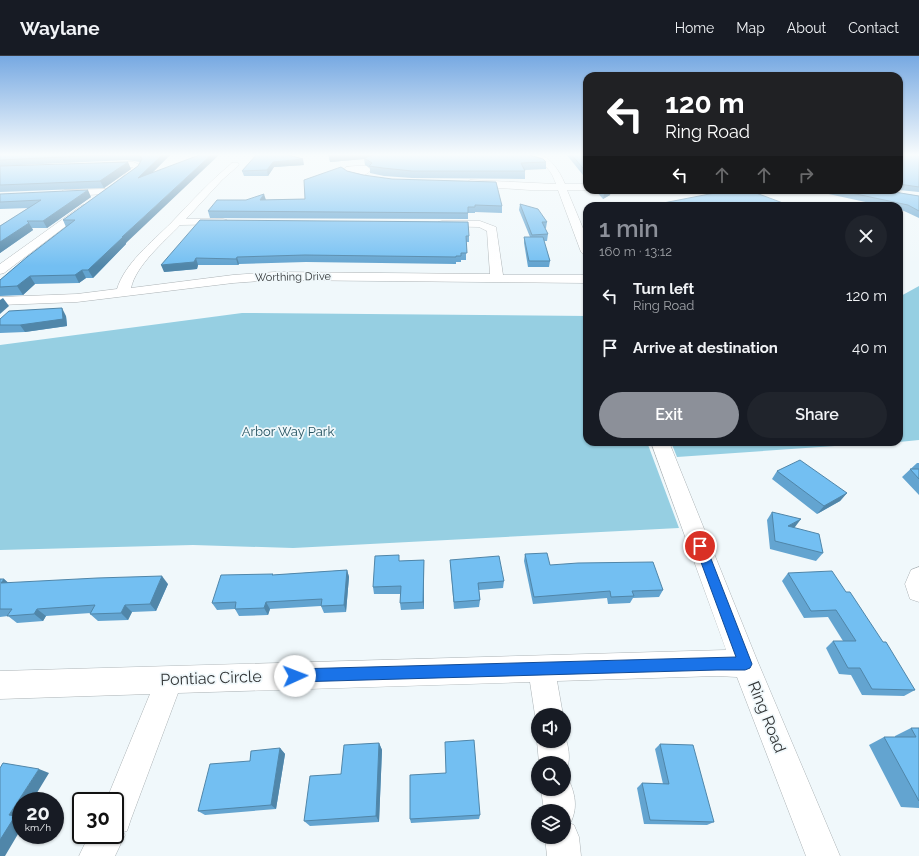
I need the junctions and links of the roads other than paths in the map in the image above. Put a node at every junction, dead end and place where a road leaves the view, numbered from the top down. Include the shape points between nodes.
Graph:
1 (207, 191) edge
2 (564, 191) edge
3 (106, 192) joint
4 (58, 194) edge
5 (178, 222) junction
6 (230, 222) edge
7 (428, 224) edge
8 (583, 241) edge
9 (0, 270) edge
10 (497, 279) junction
11 (583, 279) edge
12 (122, 292) junction
13 (0, 301) edge
14 (662, 446) edge
15 (919, 577) edge
16 (919, 591) edge
17 (745, 664) junction
18 (541, 669) junction
19 (170, 679) junction
20 (0, 685) edge
21 (548, 708) edge
22 (124, 796) edge
23 (103, 844) edge
24 (563, 844) edge
25 (96, 856) edge
26 (564, 856) edge
27 (823, 856) edge

1 - 5 street
2 - 8 street
3 - 4 street
3 - 9 street
5 - 6 street
5 - 12 street via 131,272
7 - 10 street via 480,224 492,229
10 - 11 street, Worthing Drive
10 - 12 street, Worthing Drive via 275,276
12 - 13 street, Worthing Drive via 54,300
14 - 17 street, Ring Road
15 - 16 street
17 - 18 street, Pontiac Circle
17 - 27 street, Ring Road
18 - 19 street, Pontiac Circle
18 - 21 street
19 - 20 street, Pontiac Circle
19 - 22 street
23 - 25 street
24 - 26 street

